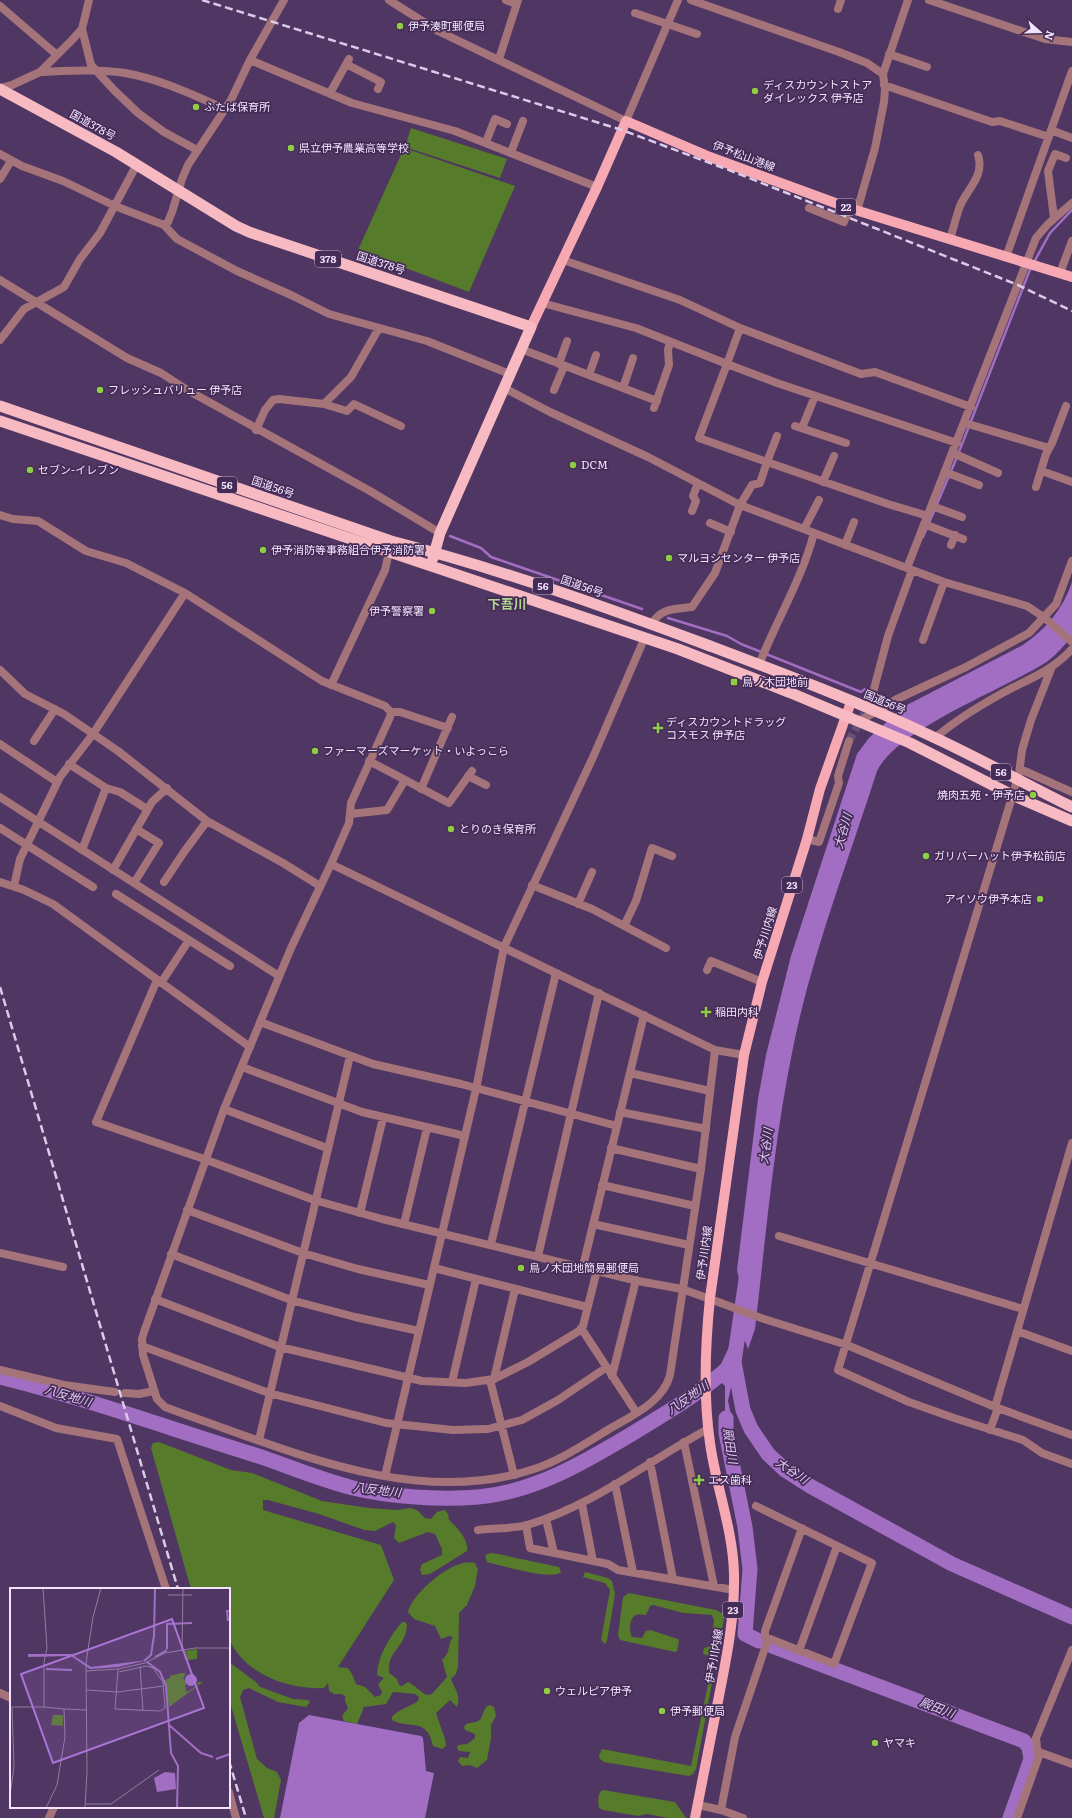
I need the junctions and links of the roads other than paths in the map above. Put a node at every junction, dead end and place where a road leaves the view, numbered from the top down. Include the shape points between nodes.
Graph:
1 (89, 0) edge
2 (389, 0) edge
3 (506, 0) edge
4 (678, 0) edge
5 (691, 0) edge
6 (841, 0) edge
7 (908, 0) edge
8 (929, 0) edge
9 (281, 1) edge
10 (517, 2) edge
11 (0, 6) edge
12 (838, 9) dead end
13 (635, 13) dead end
14 (667, 25) junction
15 (82, 29) junction
16 (697, 34) dead end
17 (1072, 42) edge
18 (890, 54) junction
19 (57, 55) junction
20 (499, 59) junction
21 (250, 60) junction
22 (927, 67) dead end
23 (96, 71) junction
24 (1072, 71) edge
25 (40, 72) junction
26 (883, 74) junction
27 (884, 85) junction
28 (0, 88) edge
29 (378, 89) dead end
30 (330, 93) junction
31 (225, 109) junction
32 (523, 121) dead end
33 (626, 121) junction
34 (507, 124) dead end
35 (1050, 133) junction
36 (1072, 138) edge
37 (486, 142) junction
38 (197, 150) junction
39 (511, 152) junction
40 (0, 154) edge
41 (978, 155) dead end
42 (1066, 158) dead end
43 (12, 161) junction
44 (136, 166) junction
45 (0, 179) edge
46 (597, 187) junction
47 (178, 191) junction
48 (1072, 203) edge
49 (115, 206) junction
50 (809, 208) dead end
51 (853, 209) junction
52 (1054, 218) junction
53 (164, 225) junction
54 (950, 240) junction
55 (1072, 241) edge
56 (1006, 256) junction
57 (563, 260) junction
58 (1027, 263) junction
59 (1060, 273) junction
60 (1072, 277) edge
61 (0, 280) edge
62 (37, 302) junction
63 (542, 303) junction
64 (531, 327) junction
65 (379, 328) junction
66 (740, 328) junction
67 (0, 340) edge
68 (567, 342) dead end
69 (670, 342) junction
70 (521, 350) junction
71 (596, 355) dead end
72 (633, 358) dead end
73 (727, 364) junction
74 (561, 365) junction
75 (510, 374) junction
76 (589, 375) junction
77 (504, 388) junction
78 (623, 388) junction
79 (554, 390) dead end
80 (815, 396) junction
81 (324, 404) junction
82 (0, 406) edge
83 (1066, 406) dead end
84 (971, 407) junction
85 (0, 422) edge
86 (965, 423) junction
87 (401, 426) dead end
88 (256, 430) junction
89 (777, 436) dead end
90 (843, 439) dead end
91 (957, 443) junction
92 (1049, 448) junction
93 (953, 453) junction
94 (834, 456) dead end
95 (767, 462) junction
96 (1042, 470) junction
97 (945, 472) junction
98 (998, 473) dead end
99 (823, 482) junction
100 (1072, 482) edge
101 (698, 483) junction
102 (979, 485) dead end
103 (1036, 487) dead end
104 (819, 500) dead end
105 (740, 505) junction
106 (932, 506) junction
107 (692, 511) dead end
108 (0, 515) edge
109 (928, 516) junction
110 (962, 517) dead end
111 (854, 522) dead end
112 (710, 524) dead end
113 (924, 524) junction
114 (804, 529) junction
115 (731, 532) junction
116 (440, 533) junction
117 (814, 533) junction
118 (954, 536) junction
119 (963, 539) dead end
120 (844, 545) junction
121 (951, 545) dead end
122 (390, 547) junction
123 (434, 552) junction
124 (1072, 561) edge
125 (431, 566) junction
126 (909, 569) junction
127 (944, 582) junction
128 (185, 593) junction
129 (1046, 619) junction
130 (652, 624) junction
131 (645, 638) junction
132 (923, 640) dead end
133 (1072, 642) edge
134 (1072, 649) edge
135 (759, 664) junction
136 (1051, 669) junction
137 (0, 670) edge
138 (331, 685) junction
139 (871, 700) tunnel mouth
140 (850, 702) junction
141 (55, 709) junction
142 (391, 712) junction
143 (880, 714) junction
144 (845, 716) junction
145 (452, 717) dead end
146 (858, 722) junction
147 (448, 728) junction
148 (93, 734) junction
149 (933, 736) junction
150 (34, 741) dead end
151 (849, 741) tunnel mouth
152 (0, 744) edge
153 (369, 761) junction
154 (69, 764) junction
155 (1020, 769) junction
156 (405, 780) junction
157 (1017, 780) junction
158 (57, 782) junction
159 (486, 785) dead end
160 (106, 788) junction
161 (167, 788) junction
162 (421, 789) junction
163 (1072, 792) edge
164 (1012, 794) junction
165 (0, 797) edge
166 (1072, 807) edge
167 (147, 809) junction
168 (350, 814) junction
169 (207, 821) junction
170 (1072, 821) edge
171 (38, 822) junction
172 (0, 828) edge
173 (136, 830) junction
174 (807, 838) junction
175 (27, 845) junction
176 (82, 850) junction
177 (672, 856) dead end
178 (331, 864) junction
179 (113, 870) junction
180 (592, 872) dead end
181 (0, 882) edge
182 (164, 882) dead end
183 (134, 883) junction
184 (532, 885) junction
185 (14, 886) junction
186 (320, 886) junction
187 (92, 887) dead end
188 (116, 894) dead end
189 (578, 904) junction
190 (624, 926) junction
191 (189, 940) junction
192 (504, 947) junction
193 (666, 948) dead end
194 (230, 966) dead end
195 (707, 970) dead end
196 (556, 973) junction
197 (280, 976) junction
198 (159, 982) junction
199 (762, 982) junction
200 (598, 993) junction
201 (644, 1015) junction
202 (260, 1022) junction
203 (250, 1046) junction
204 (715, 1050) junction
205 (744, 1055) junction
206 (350, 1056) junction
207 (242, 1067) junction
208 (630, 1073) junction
209 (476, 1089) junction
210 (710, 1091) junction
211 (525, 1102) junction
212 (338, 1103) junction
213 (224, 1109) junction
214 (620, 1112) junction
215 (570, 1114) junction
216 (383, 1118) junction
217 (617, 1126) junction
218 (427, 1128) junction
219 (706, 1129) junction
220 (465, 1136) junction
221 (1072, 1143) edge
222 (327, 1148) junction
223 (611, 1148) junction
224 (204, 1160) junction
225 (701, 1169) junction
226 (602, 1185) junction
227 (314, 1200) junction
228 (695, 1206) junction
229 (187, 1210) junction
230 (360, 1213) junction
231 (404, 1224) junction
232 (593, 1224) junction
233 (443, 1233) junction
234 (779, 1236) dead end
235 (491, 1244) junction
236 (689, 1245) junction
237 (0, 1253) edge
238 (303, 1253) junction
239 (171, 1254) junction
240 (538, 1256) junction
241 (872, 1264) junction
242 (583, 1266) junction
243 (63, 1267) dead end
244 (434, 1268) junction
245 (597, 1270) junction
246 (476, 1279) junction
247 (636, 1280) junction
248 (430, 1285) junction
249 (516, 1289) junction
250 (682, 1289) junction
251 (710, 1298) junction
252 (155, 1299) junction
253 (291, 1300) junction
254 (587, 1307) junction
255 (1023, 1309) junction
256 (581, 1328) junction
257 (418, 1330) junction
258 (1017, 1331) junction
259 (847, 1345) junction
260 (142, 1346) junction
261 (280, 1348) junction
262 (1072, 1351) edge
263 (607, 1367) junction
264 (0, 1370) edge
265 (612, 1376) junction
266 (408, 1379) junction
267 (492, 1379) junction
268 (452, 1382) junction
269 (154, 1391) junction
270 (115, 1392) dead end
271 (125, 1393) dead end
272 (269, 1393) junction
273 (0, 1406) edge
274 (996, 1407) junction
275 (636, 1412) junction
276 (396, 1425) junction
277 (502, 1426) junction
278 (708, 1429) junction
279 (990, 1430) junction
280 (1072, 1435) edge
281 (259, 1440) junction
282 (684, 1442) junction
283 (650, 1462) junction
284 (1072, 1464) edge
285 (514, 1475) junction
286 (385, 1476) junction
287 (615, 1484) junction
288 (582, 1504) junction
289 (756, 1506) dead end
290 (546, 1519) junction
291 (526, 1525) junction
292 (802, 1528) junction
293 (478, 1530) dead end
294 (837, 1546) junction
295 (554, 1553) junction
296 (592, 1561) junction
297 (634, 1572) junction
298 (673, 1579) junction
299 (714, 1586) junction
300 (165, 1588) edge
301 (734, 1590) junction
302 (768, 1639) junction
303 (1072, 1650) edge
304 (799, 1651) junction
305 (0, 1693) edge
306 (10, 1698) edge
307 (1039, 1752) junction
308 (1072, 1764) edge
309 (230, 1796) edge
310 (698, 1805) junction
311 (54, 1808) edge
312 (721, 1810) junction
313 (49, 1818) edge
314 (236, 1818) edge
315 (695, 1818) edge
316 (743, 1818) edge
317 (1017, 1818) edge

1 - 15 street
2 - 20 street via 438,31
3 - 10 street
4 - 14 street
5 - 26 street via 810,40 866,63
6 - 12 street
7 - 18 street
8 - 17 street via 1045,38
9 - 21 street
10 - 20 street
11 - 19 street
13 - 14 street
14 - 16 street
14 - 33 street
15 - 19 street
15 - 23 street via 89,59
18 - 22 street
18 - 26 street
19 - 25 street
20 - 33 street via 576,99
21 - 30 street
21 - 31 street
23 - 25 street
23 - 31 street via 151,80 180,89
23 - 38 street via 138,113 164,132
24 - 35 street
25 - 28 street
26 - 27 street
27 - 35 street via 992,122 1000,121
27 - 51 street via 884,102 875,148
28 - 44 highway, 国道378号 / 378 via 116,152
29 - 30 street via 382,82 347,62
30 - 37 street via 352,103
31 - 38 street
32 - 39 street
33 - 46 main road
33 - 51 main road, 伊予松山港線 / 22 via 710,157
34 - 37 street via 495,119
35 - 36 street
35 - 56 street
37 - 39 street
38 - 47 street
39 - 46 street
40 - 43 street
41 - 54 street via 981,162 978,177 964,198
42 - 52 street via 1055,154 1048,171
43 - 45 street
43 - 49 street via 68,183
44 - 47 highway, 国道378号 / 378
44 - 49 street
46 - 57 main road
47 - 53 street via 168,222
47 - 64 highway, 国道378号 / 378 via 254,234
48 - 52 street
49 - 53 street
49 - 62 street via 64,287
50 - 51 street via 844,222
51 - 54 main road, 伊予松山港線 / 22
52 - 58 street via 1036,238
53 - 65 street via 177,239 237,271 329,314
54 - 56 main road, 伊予松山港線 / 22
55 - 59 street
56 - 58 main road, 伊予松山港線 / 22
57 - 63 main road
57 - 66 street via 680,300
58 - 59 main road, 伊予松山港線 / 22
58 - 84 street
59 - 60 main road, 伊予松山港線 / 22
61 - 62 street
62 - 67 street via 24,309
62 - 88 street via 127,358 161,374
63 - 64 main road
63 - 69 street via 636,328
64 - 70 highway
65 - 75 street via 427,340
65 - 81 street via 351,377
66 - 73 street
66 - 84 street via 861,374 875,372
68 - 74 street
69 - 73 street
69 - 78 street via 669,365 656,404
70 - 74 street
70 - 75 highway
71 - 76 street
72 - 78 street
73 - 80 street
73 - 95 street via 699,438
74 - 76 street
74 - 79 street
75 - 77 highway
76 - 78 street
77 - 101 street
77 - 116 highway
80 - 90 street via 799,427
80 - 91 street
81 - 87 street via 347,411 354,404
81 - 88 street via 273,400 265,410
82 - 122 highway, 国道56号 / 56
83 - 92 street
84 - 86 street
85 - 122 highway, 国道56号 / 56
86 - 91 street
86 - 92 street
88 - 116 street via 370,491
89 - 95 street
91 - 93 street
92 - 96 street
93 - 97 street
93 - 98 street
94 - 99 street
95 - 99 street
95 - 105 street via 760,483 752,485
96 - 100 street
96 - 103 street
97 - 102 street
97 - 106 street
99 - 109 street
101 - 105 street
101 - 107 street via 693,496 696,501
104 - 114 street
105 - 114 street
105 - 115 street
106 - 109 street
106 - 110 street
108 - 128 street via 38,522 86,551 126,563
109 - 113 street
111 - 120 street
112 - 115 street
113 - 118 street
113 - 126 street
114 - 117 street
115 - 130 street via 715,573 692,607 661,612
116 - 123 highway
117 - 120 street
117 - 135 street via 808,557 770,635
118 - 119 street
118 - 121 street
120 - 126 street
122 - 123 highway, 国道56号 / 56
122 - 125 highway, 国道56号 / 56
122 - 138 street via 385,570
123 - 125 highway
123 - 130 highway, 国道56号 / 56 via 521,578
124 - 129 street via 1056,604
125 - 131 highway, 国道56号 / 56
126 - 127 street
126 - 139 street
127 - 129 street via 1027,606
127 - 132 street
128 - 138 street
128 - 148 street
129 - 133 street
129 - 143 street via 1015,642 897,699
130 - 131 highway
130 - 135 highway, 国道56号 / 56
131 - 144 highway, 国道56号 / 56
131 - 184 street via 594,755
134 - 136 street
135 - 140 highway, 国道56号 / 56
136 - 149 street via 978,707
136 - 155 street via 1028,728
137 - 141 street via 25,694
138 - 142 street via 385,706
140 - 143 highway, 国道56号 / 56
140 - 144 main road, 伊予川内線 / 23
141 - 148 street
141 - 150 street
142 - 147 street via 400,712
142 - 153 street
143 - 146 street
143 - 149 highway, 国道56号 / 56
144 - 146 highway, 国道56号 / 56
144 - 174 main road, 伊予川内線 / 23 via 820,789
145 - 147 street
146 - 164 highway, 国道56号 / 56 via 910,743
147 - 162 street
148 - 154 street
148 - 161 street
149 - 157 highway, 国道56号 / 56
151 - 174 street via 819,842
152 - 158 street
153 - 156 street
153 - 168 street via 351,803
154 - 158 street
154 - 160 street
155 - 157 street
155 - 163 street
156 - 162 street
156 - 168 street via 387,810
157 - 164 street
157 - 166 highway, 国道56号 / 56
158 - 171 street
159 - 162 street via 470,773 449,803
160 - 167 street via 120,792
160 - 176 street
161 - 167 street
161 - 169 street
164 - 170 highway, 国道56号 / 56
164 - 241 street
165 - 171 street
167 - 173 street
168 - 178 street via 349,823
169 - 182 street
169 - 186 street via 283,862
171 - 175 street
171 - 176 street
172 - 175 street
173 - 179 street
173 - 183 street via 158,843
174 - 199 main road, 伊予川内線 / 23
175 - 185 street via 20,858
175 - 187 street
176 - 179 street
177 - 190 street via 652,848 636,901
178 - 186 street
178 - 192 street
179 - 183 street
180 - 189 street
181 - 185 street
183 - 197 street
184 - 189 street
184 - 192 street
185 - 198 street via 53,904
186 - 197 street
188 - 191 street
189 - 190 street
190 - 193 street
191 - 194 street
191 - 198 street
192 - 196 street
192 - 209 street
195 - 199 street via 711,961
196 - 200 street
196 - 211 street
197 - 202 street
198 - 203 street
198 - 224 street via 96,1122
199 - 205 main road, 伊予川内線 / 23
200 - 201 street
200 - 215 street
201 - 204 street
201 - 208 street
202 - 203 street
202 - 206 street
203 - 207 street
204 - 205 street
204 - 210 street
205 - 251 main road, 伊予川内線 / 23
206 - 209 street via 380,1066
206 - 212 street
207 - 212 street
207 - 213 street
208 - 210 street
208 - 214 street
209 - 211 street
209 - 220 street
210 - 219 street
211 - 215 street
211 - 235 street
212 - 216 street
212 - 222 street
213 - 222 street
213 - 224 street
214 - 217 street
214 - 219 street
215 - 217 street
215 - 240 street
216 - 218 street
216 - 230 street
217 - 223 street
218 - 220 street
218 - 231 street
219 - 225 street
220 - 233 street
221 - 255 street
222 - 227 street
223 - 225 street
223 - 226 street
224 - 227 street
224 - 229 street
225 - 228 street
226 - 228 street
226 - 232 street
227 - 230 street
227 - 238 street
228 - 236 street
229 - 238 street
229 - 239 street
230 - 231 street
231 - 233 street
232 - 236 street
232 - 242 street
233 - 235 street
233 - 244 street
234 - 241 street
235 - 240 street
236 - 250 street
237 - 243 street
238 - 248 street via 358,1269
238 - 253 street
239 - 252 street
239 - 253 street
240 - 242 street
241 - 255 street
241 - 259 street
242 - 245 street
244 - 246 street
244 - 248 street
245 - 247 street
245 - 254 street
246 - 249 street
246 - 268 street
247 - 250 street
247 - 265 street
248 - 257 street
249 - 254 street
249 - 267 street
250 - 251 street
250 - 275 street via 667,1385 654,1401
251 - 259 street via 761,1318
251 - 278 main road, 伊予川内線 / 23 via 706,1358
252 - 260 street
252 - 261 street
253 - 257 street
253 - 261 street
254 - 256 street
255 - 258 street
256 - 263 street
256 - 267 street via 528,1362
257 - 266 street
258 - 262 street
258 - 274 street
259 - 274 street
259 - 279 street via 838,1370 909,1402
260 - 269 street
260 - 272 street
261 - 266 street
261 - 272 street
263 - 265 street
263 - 277 street via 536,1413
264 - 270 street via 64,1385
265 - 275 street
266 - 268 street
266 - 276 street
267 - 268 street via 466,1383
267 - 277 street
269 - 271 street
269 - 281 street via 157,1399 165,1407
272 - 276 street
272 - 281 street
273 - 300 street via 56,1428 117,1439
274 - 279 street
274 - 280 street
275 - 285 street via 566,1455
276 - 277 street via 471,1431
276 - 286 street
277 - 285 street
278 - 282 street
278 - 301 main road, 伊予川内線 / 23 via 731,1538
279 - 284 street via 1023,1440 1042,1453
281 - 286 street via 337,1467
282 - 283 street
282 - 299 street
283 - 287 street
283 - 298 street
285 - 286 street via 468,1482
287 - 288 street
287 - 297 street
288 - 290 street
288 - 296 street
289 - 292 street
290 - 291 street
290 - 295 street
291 - 293 street
291 - 295 street via 530,1548
292 - 294 street
292 - 302 street via 765,1631 765,1637
294 - 304 street
294 - 304 street via 872,1563 834,1664
295 - 296 street
296 - 297 street via 608,1564 618,1570
297 - 298 street
298 - 299 street
299 - 301 street
301 - 310 main road, 伊予川内線 / 23 via 728,1649
302 - 304 street
302 - 312 street via 735,1737
303 - 307 street via 1036,1738
305 - 306 street
307 - 308 street
307 - 317 street via 1040,1756
309 - 314 street
310 - 312 street
310 - 315 main road, 伊予川内線 / 23
311 - 313 street
312 - 316 street

